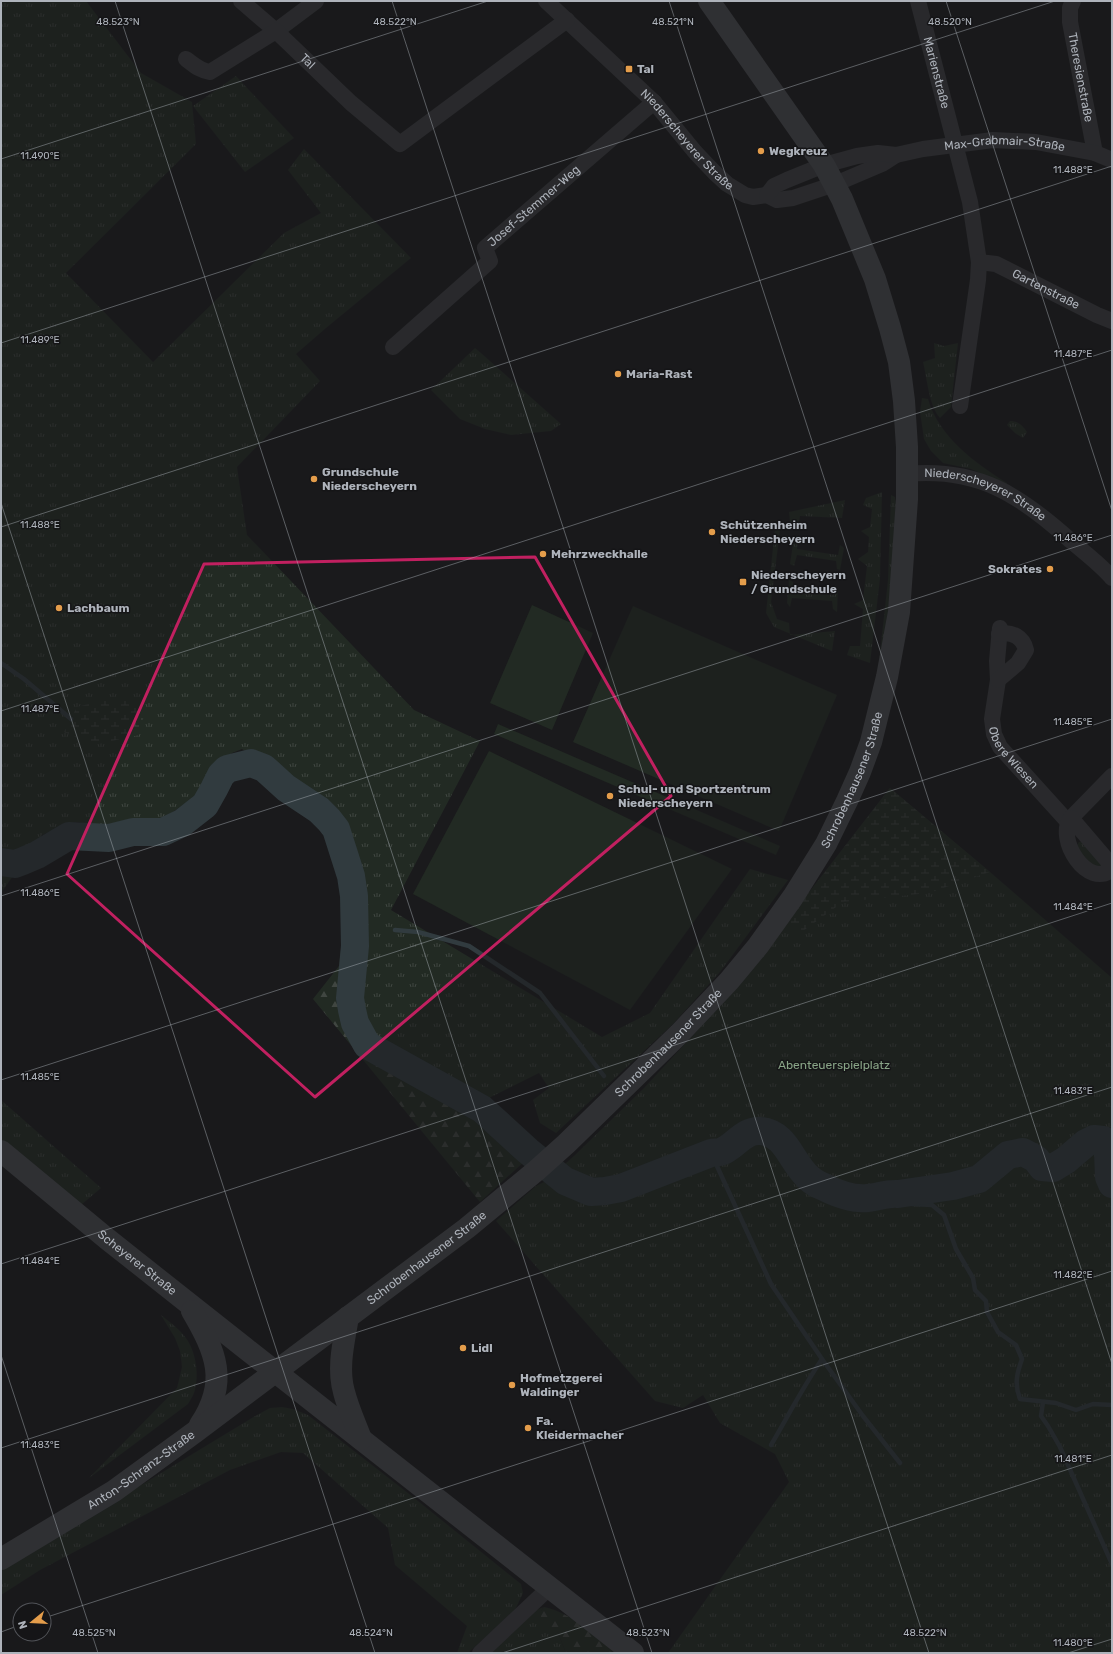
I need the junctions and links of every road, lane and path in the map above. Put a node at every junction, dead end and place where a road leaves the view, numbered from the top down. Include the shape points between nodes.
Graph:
1 (241, 1) edge
2 (316, 1) edge
3 (546, 1) edge
4 (709, 1) edge
5 (918, 1) edge
6 (1073, 1) edge
7 (567, 20) junction
8 (276, 31) junction
9 (186, 59) dead end
10 (654, 102) junction
11 (956, 145) junction
12 (1095, 153) junction
13 (896, 155) junction
14 (1112, 160) edge
15 (824, 165) junction
16 (834, 184) junction
17 (767, 196) junction
18 (979, 262) junction
19 (1112, 321) edge
20 (393, 347) dead end
21 (960, 406) dead end
22 (906, 474) junction
23 (1110, 571) edge
24 (998, 680) junction
25 (1112, 776) edge
26 (1069, 820) junction
27 (1112, 868) edge
28 (1, 1151) edge
29 (186, 1302) junction
30 (348, 1318) junction
31 (275, 1371) junction
32 (195, 1432) junction
33 (361, 1439) junction
34 (1, 1559) edge
35 (549, 1588) junction
36 (480, 1653) edge
37 (633, 1653) edge

1 - 8 street, Tal
2 - 8 street
3 - 7 street, Niederscheyerer Straße
4 - 15 main road, Schrobenhausener Straße
5 - 11 street, Marienstraße
6 - 12 street, Theresienstraße via 1070,22
7 - 8 street, Tal via 400,144 351,103
7 - 10 street, Niederscheyerer Straße
8 - 9 street via 210,72
10 - 17 street, Niederscheyerer Straße via 695,152 728,184 745,195
10 - 20 street, Josef-Stemmer-Weg via 485,248 490,261
11 - 12 street, Max-Grabmair-Straße via 1012,140
11 - 13 street, Max-Grabmair-Straße
11 - 18 street via 970,202
12 - 14 street, Max-Grabmair-Straße
13 - 15 street, Max-Grabmair-Straße via 878,153
13 - 16 street, Max-Grabmair-Straße via 882,164
15 - 16 main road, Schrobenhausener Straße
15 - 17 street via 774,186
16 - 17 street, Niederscheyerer Straße via 793,198 777,200
16 - 22 main road, Schrobenhausener Straße via 860,239 899,362 907,447
18 - 19 street, Gartenstraße via 996,264
18 - 21 street
22 - 23 street, Niederscheyerer Straße via 950,474 978,480 1003,490 1028,505
22 - 30 main road, Schrobenhausener Straße via 899,612 871,742 826,844 793,897 729,981 679,1034 566,1144 467,1228
24 - 24 street, Obere Wiesen via 997,661 999,631 1016,636 1024,642 1026,650 1018,663
24 - 26 street, Obere Wiesen via 992,719 994,734 1000,747
25 - 26 street
26 - 27 street, Obere Wiesen
26 - 27 street, Obere Wiesen via 1068,842 1078,861 1097,874 1103,874
28 - 29 main road, Scheyerer Straße
29 - 31 main road, Scheyerer Straße
29 - 32 main road via 213,1351 217,1386 208,1413
30 - 31 main road, Schrobenhausener Straße
30 - 33 main road via 342,1352 342,1380 345,1397
31 - 32 main road, Anton-Schranz-Straße
31 - 33 main road, Scheyerer Straße
32 - 34 main road, Anton-Schranz-Straße via 114,1491
33 - 35 main road, Scheyerer Straße
35 - 36 street
35 - 37 main road, Scheyerer Straße

